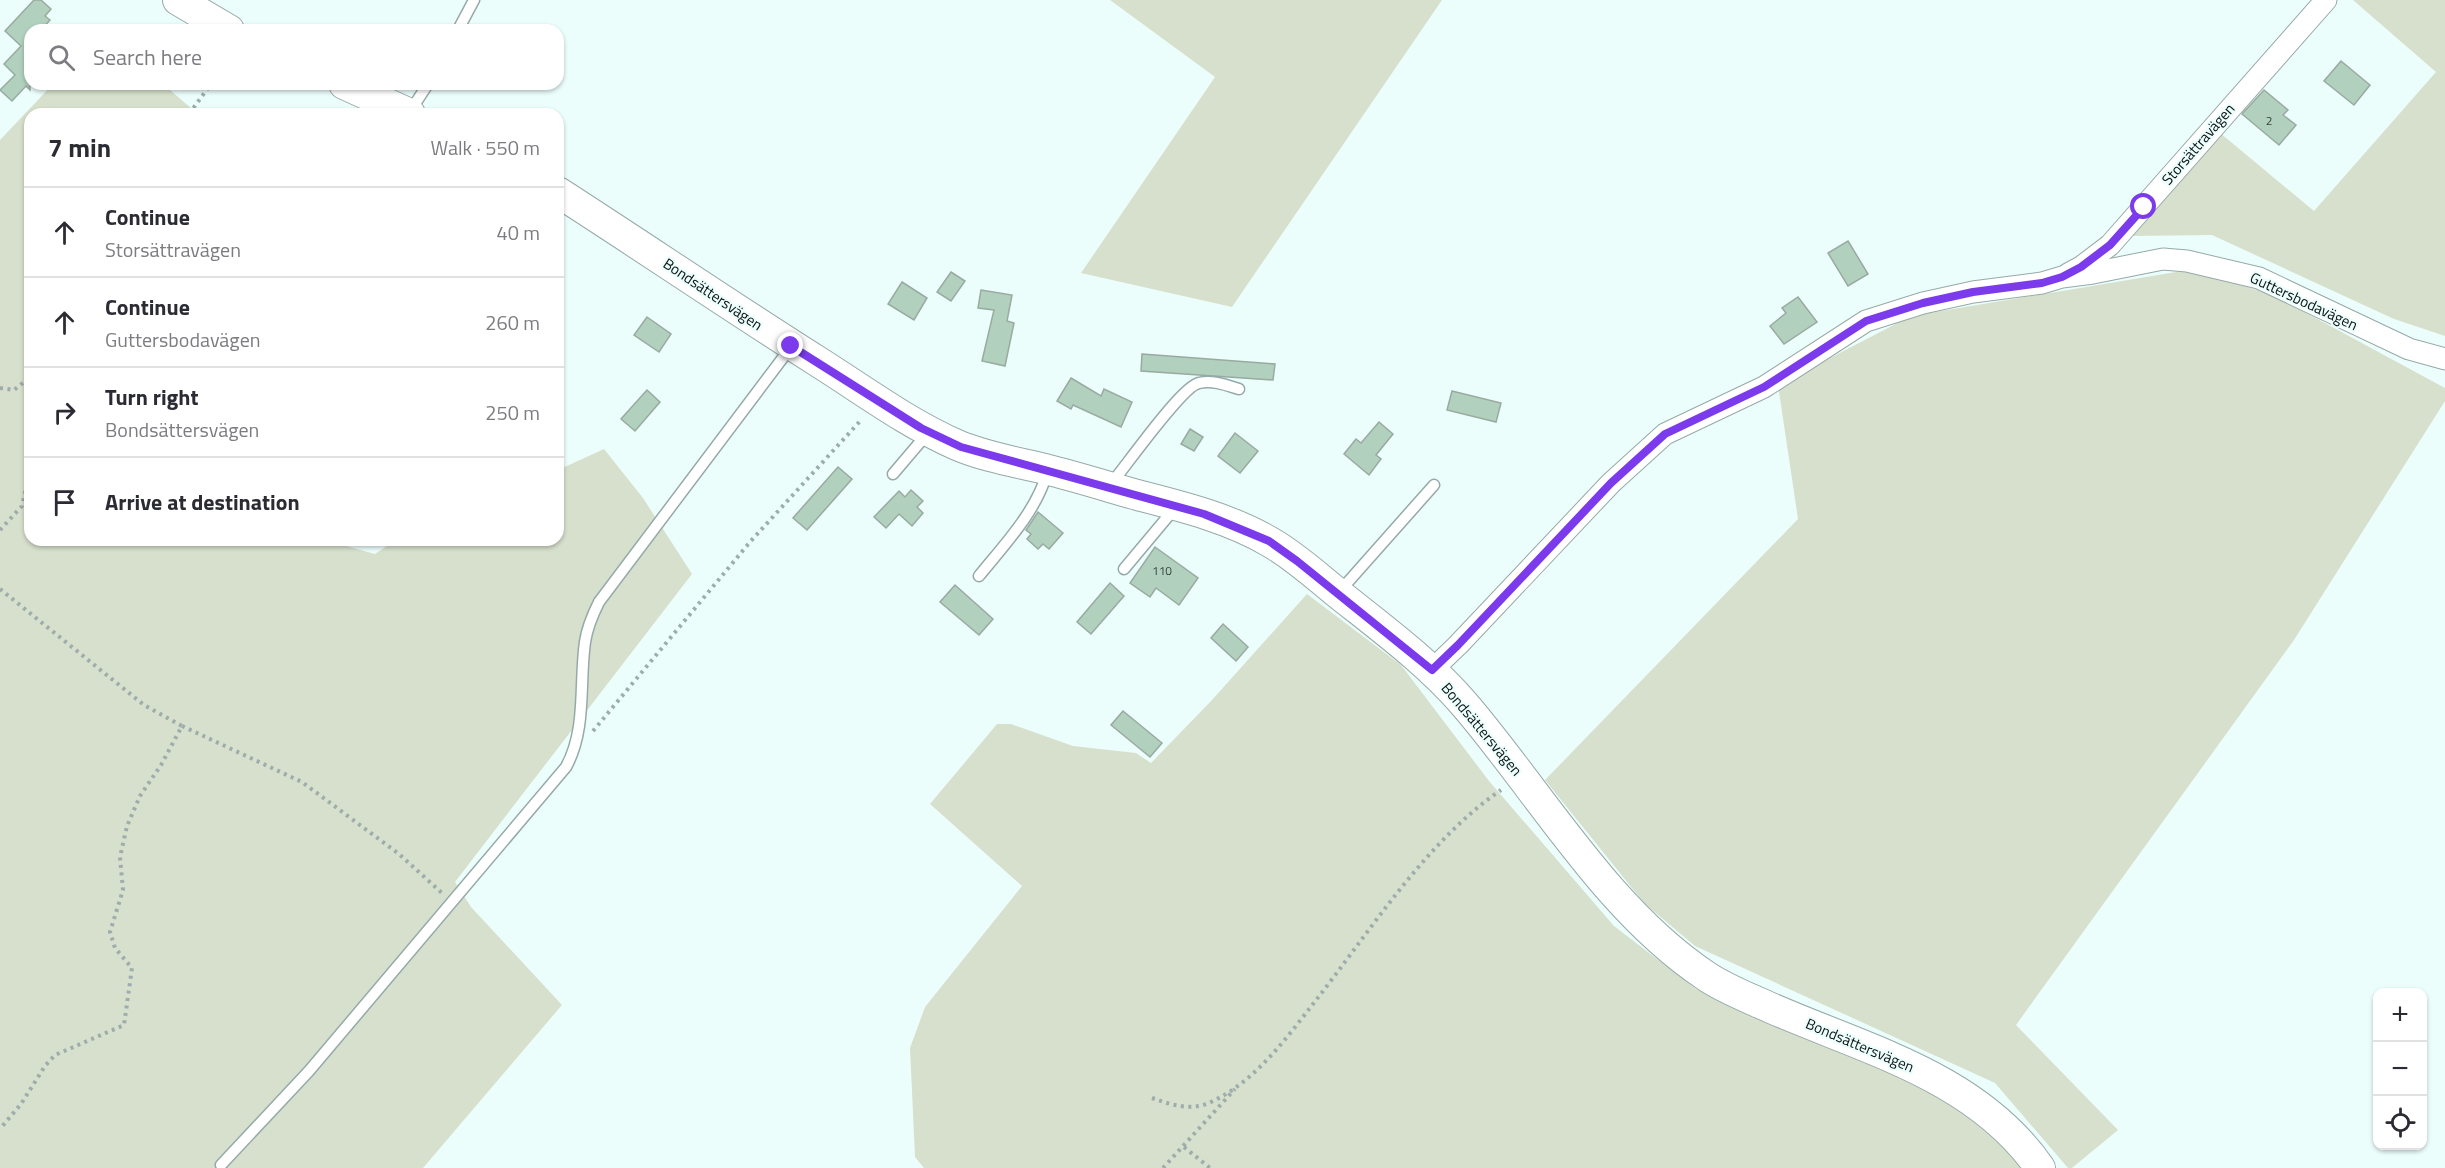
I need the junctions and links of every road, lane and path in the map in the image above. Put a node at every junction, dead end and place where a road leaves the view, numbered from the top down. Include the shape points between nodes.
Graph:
1 (178, 0) edge
2 (474, 0) edge
3 (2326, 0) edge
4 (219, 24) edge
5 (461, 24) edge
6 (207, 90) edge
7 (357, 90) edge
8 (424, 90) edge
9 (193, 108) edge
10 (396, 108) edge
11 (413, 108) edge
12 (564, 196) edge
13 (2062, 277) junction
14 (791, 346) junction
15 (2445, 359) edge
16 (24, 382) edge
17 (0, 388) edge
18 (1239, 389) dead end
19 (879, 400) junction
20 (929, 431) junction
21 (1048, 470) junction
22 (893, 474) dead end
23 (1434, 485) dead end
24 (1109, 487) junction
25 (24, 497) edge
26 (1177, 506) junction
27 (0, 530) edge
28 (1124, 569) dead end
29 (979, 576) dead end
30 (0, 589) edge
31 (1338, 593) junction
32 (1432, 670) junction
33 (182, 726) junction
34 (573, 755) junction
35 (1522, 776) junction
36 (453, 902) junction
37 (1239, 1085) junction
38 (1152, 1098) dead end
39 (0, 1129) edge
40 (1184, 1147) junction
41 (221, 1165) dead end
42 (1162, 1168) edge
43 (1210, 1168) edge
44 (2040, 1168) edge

1 - 4 street
2 - 5 lane
3 - 13 street, Storsättravägen via 2110,245
6 - 9 path
7 - 10 street
8 - 11 lane
12 - 14 street, Bondsättersvägen
13 - 15 street, Guttersbodavägen via 2163,259 2221,267 2259,278 2409,349
13 - 32 street, Guttersbodavägen via 1923,303 1866,321 1764,387 1665,434 1611,483
14 - 19 street, Bondsättersvägen
14 - 34 lane via 599,602 585,641 584,681
16 - 17 path via 14,390
18 - 24 lane via 1219,383 1197,383 1180,396
19 - 20 street, Bondsättersvägen
19 - 34 path via 750,542
20 - 21 street, Bondsättersvägen via 961,447
20 - 22 lane
21 - 24 street, Bondsättersvägen
21 - 29 lane via 1042,489 1024,518
23 - 31 lane
24 - 26 street, Bondsättersvägen
25 - 27 path via 22,506
26 - 28 lane
26 - 31 street, Bondsättersvägen via 1269,541
30 - 33 path via 144,705
31 - 32 street, Bondsättersvägen
32 - 35 street, Bondsättersvägen
33 - 36 path via 302,782 399,854
33 - 39 path via 140,796 127,826 120,857 123,890 110,932 115,948 132,968 124,1024 55,1055
34 - 36 lane
35 - 37 path via 1483,802 1447,836 1396,895 1281,1045
35 - 44 street, Bondsättersvägen via 1639,920 1701,973 1749,998 1858,1041 1938,1080 1984,1109
36 - 41 lane via 309,1071
37 - 38 path via 1211,1102 1184,1108
37 - 40 path
40 - 42 path
40 - 43 path

